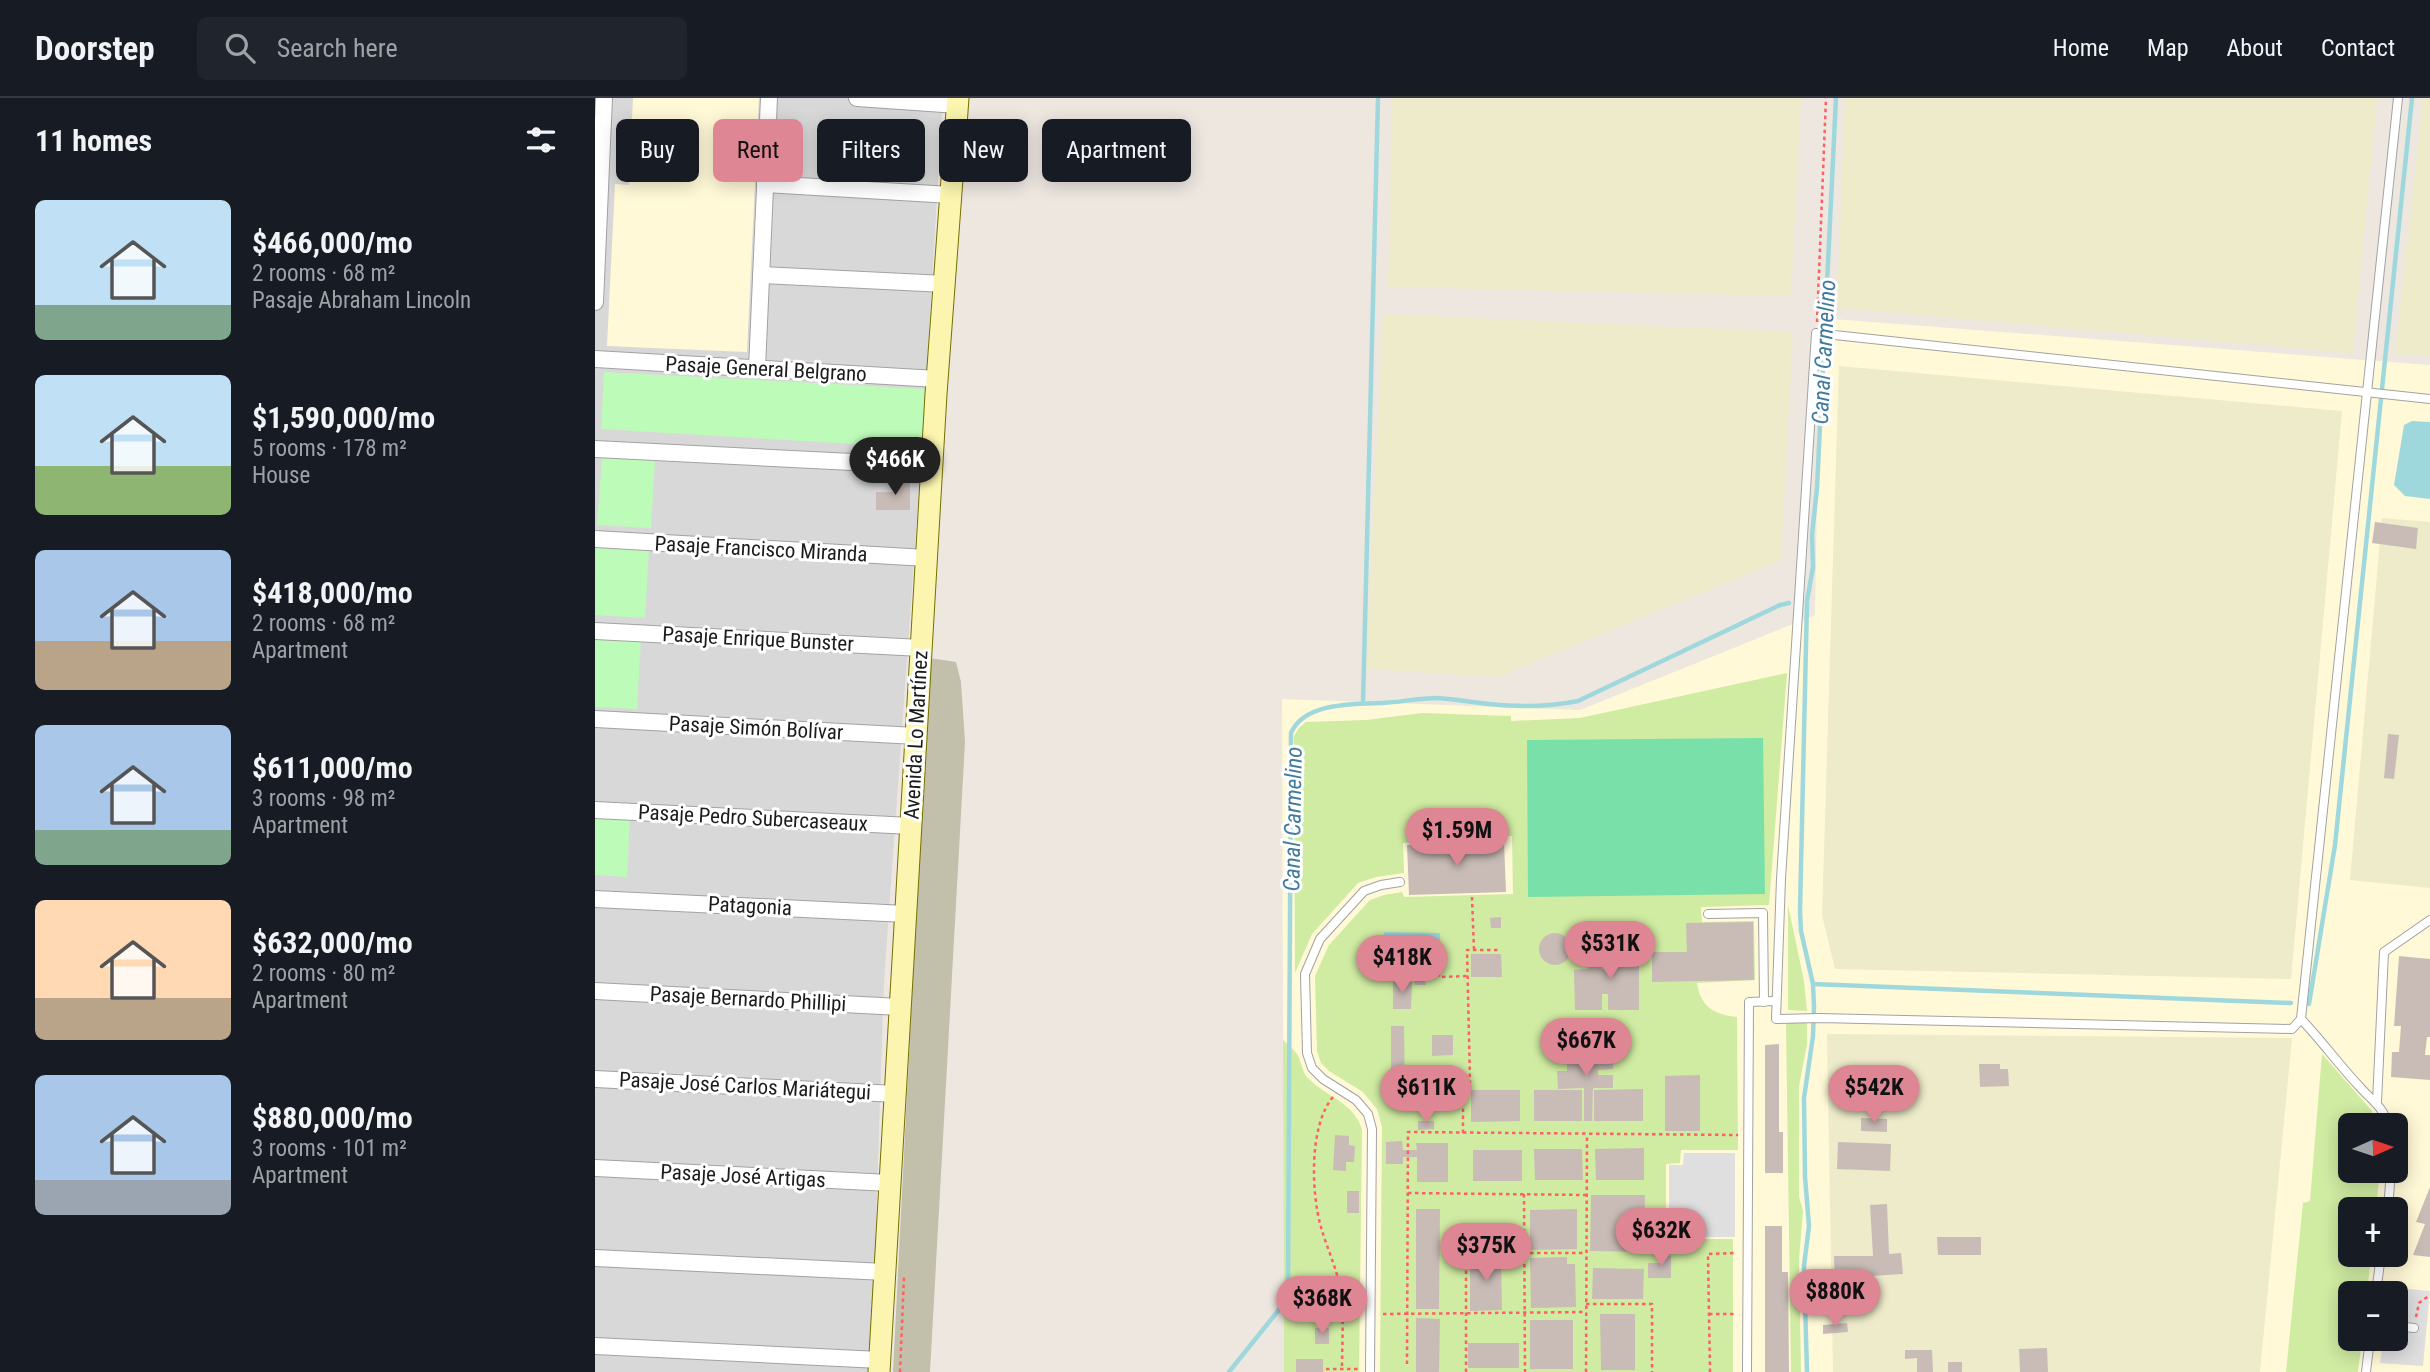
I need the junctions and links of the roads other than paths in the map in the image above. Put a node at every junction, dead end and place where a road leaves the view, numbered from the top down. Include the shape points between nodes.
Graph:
1 (604, 98) edge
2 (769, 98) edge
3 (857, 98) edge
4 (2398, 98) edge
5 (958, 102) edge
6 (598, 175) edge
7 (765, 184) junction
8 (951, 195) junction
9 (596, 267) edge
10 (761, 275) junction
11 (945, 284) junction
12 (595, 302) edge
13 (595, 359) edge
14 (757, 368) junction
15 (937, 379) junction
16 (2372, 393) junction
17 (2430, 399) edge
18 (595, 449) edge
19 (932, 467) junction
20 (595, 539) edge
21 (927, 558) junction
22 (595, 631) edge
23 (921, 648) junction
24 (595, 719) edge
25 (916, 736) junction
26 (595, 810) edge
27 (911, 826) junction
28 (1401, 882) dead end
29 (595, 899) edge
30 (906, 914) junction
31 (1708, 914) dead end
32 (2430, 920) edge
33 (595, 991) edge
34 (1764, 1002) junction
35 (1775, 1002) junction
36 (900, 1007) junction
37 (2301, 1019) junction
38 (595, 1079) edge
39 (896, 1094) junction
40 (2377, 1102) junction
41 (2384, 1113) edge
42 (595, 1168) edge
43 (890, 1184) junction
44 (595, 1258) edge
45 (885, 1272) junction
46 (2408, 1327) edge
47 (2414, 1328) road end
48 (595, 1346) edge
49 (2369, 1351) edge
50 (880, 1366) edge
51 (1370, 1371) edge
52 (1747, 1372) edge
53 (2366, 1372) edge

1 - 6 street
2 - 7 street
3 - 5 street
4 - 16 lane
5 - 8 main road, Avenida Lo Martínez
6 - 9 street
7 - 8 street
7 - 10 street
8 - 11 main road, Avenida Lo Martínez
9 - 12 street
10 - 11 street
10 - 14 street
11 - 15 main road, Avenida Lo Martínez
13 - 14 street, Pasaje General Belgrano
14 - 15 street, Pasaje General Belgrano
15 - 19 main road, Avenida Lo Martínez
16 - 17 lane
16 - 35 lane via 1817,333
16 - 37 lane
18 - 19 street
19 - 21 main road, Avenida Lo Martínez
20 - 21 street, Pasaje Francisco Miranda
21 - 23 main road, Avenida Lo Martínez
22 - 23 street, Pasaje Enrique Bunster
23 - 25 main road, Avenida Lo Martínez
24 - 25 street, Pasaje Simón Bolívar
25 - 27 main road, Avenida Lo Martínez
26 - 27 street, Pasaje Pedro Subercaseaux
27 - 30 main road, Avenida Lo Martínez
28 - 51 lane via 1364,891 1320,939 1305,974 1307,1052 1312,1068 1356,1100 1368,1114 1372,1129
29 - 30 street, Patagonia
30 - 36 main road, Avenida Lo Martínez
31 - 34 lane via 1763,913
32 - 40 lane via 2384,952
33 - 36 street, Pasaje Bernardo Phillipi
34 - 35 lane
34 - 52 lane via 1749,1002
35 - 37 lane via 1776,1019 2291,1029
36 - 39 main road, Avenida Lo Martínez
37 - 40 lane
38 - 39 street, Pasaje José Carlos Mariátegui
39 - 43 main road, Avenida Lo Martínez
40 - 41 lane
42 - 43 street, Pasaje José Artigas
43 - 45 main road, Avenida Lo Martínez
44 - 45 street
45 - 50 main road, Avenida Lo Martínez
46 - 47 lane
48 - 50 street
49 - 53 lane

